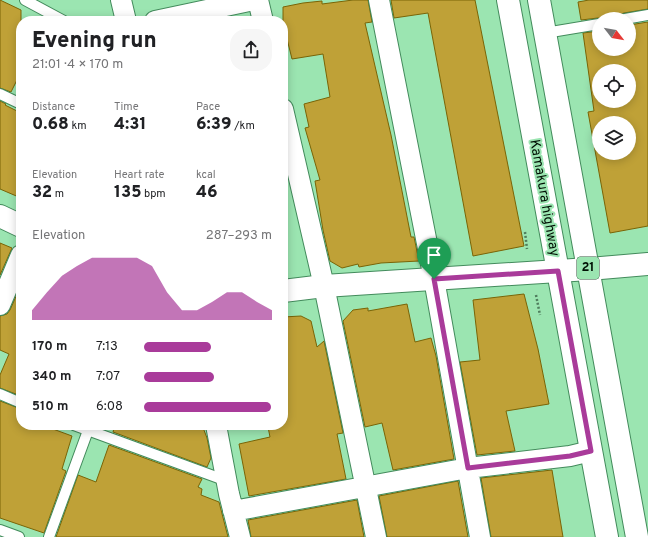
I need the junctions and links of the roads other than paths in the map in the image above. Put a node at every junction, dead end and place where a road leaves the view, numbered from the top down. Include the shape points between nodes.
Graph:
1 (24, 0) edge
2 (121, 0) edge
3 (254, 0) edge
4 (258, 0) edge
5 (379, 0) edge
6 (508, 0) edge
7 (539, 0) edge
8 (648, 15) edge
9 (54, 16) edge
10 (125, 16) edge
11 (179, 16) edge
12 (262, 16) edge
13 (636, 17) edge
14 (592, 25) edge
15 (545, 34) junction
16 (0, 94) edge
17 (16, 102) edge
18 (288, 131) edge
19 (0, 216) edge
20 (16, 224) edge
21 (648, 264) edge
22 (16, 267) edge
23 (589, 269) junction
24 (558, 271) junction
25 (434, 279) junction
26 (324, 286) junction
27 (288, 290) edge
28 (0, 305) edge
29 (0, 394) edge
30 (16, 401) edge
31 (88, 430) edge
32 (94, 430) edge
33 (217, 430) edge
34 (591, 451) junction
35 (468, 468) junction
36 (227, 481) junction
37 (365, 487) junction
38 (233, 511) junction
39 (0, 530) edge
40 (19, 537) edge
41 (49, 537) edge
42 (240, 537) edge
43 (376, 537) edge
44 (480, 537) edge
45 (607, 537) edge
46 (637, 537) edge

1 - 9 lane
2 - 10 street
3 - 11 street
4 - 12 street
5 - 25 street
6 - 24 main road, Kamakura highway / 21
7 - 15 main road, 21
8 - 13 lane
14 - 15 lane
15 - 23 main road, 21
16 - 17 lane
18 - 26 street
19 - 20 main road
21 - 23 main road
22 - 28 street
23 - 24 main road
23 - 46 main road, 21
24 - 25 main road
24 - 34 main road, Kamakura highway / 21
25 - 26 main road
25 - 35 street
26 - 27 main road
26 - 37 street
29 - 30 lane
31 - 41 lane
32 - 36 lane
33 - 36 street
34 - 35 street via 570,456
34 - 45 main road, Kamakura highway / 21
35 - 37 street
35 - 44 street
36 - 38 street
37 - 38 street
37 - 43 street
38 - 42 street
39 - 40 lane

